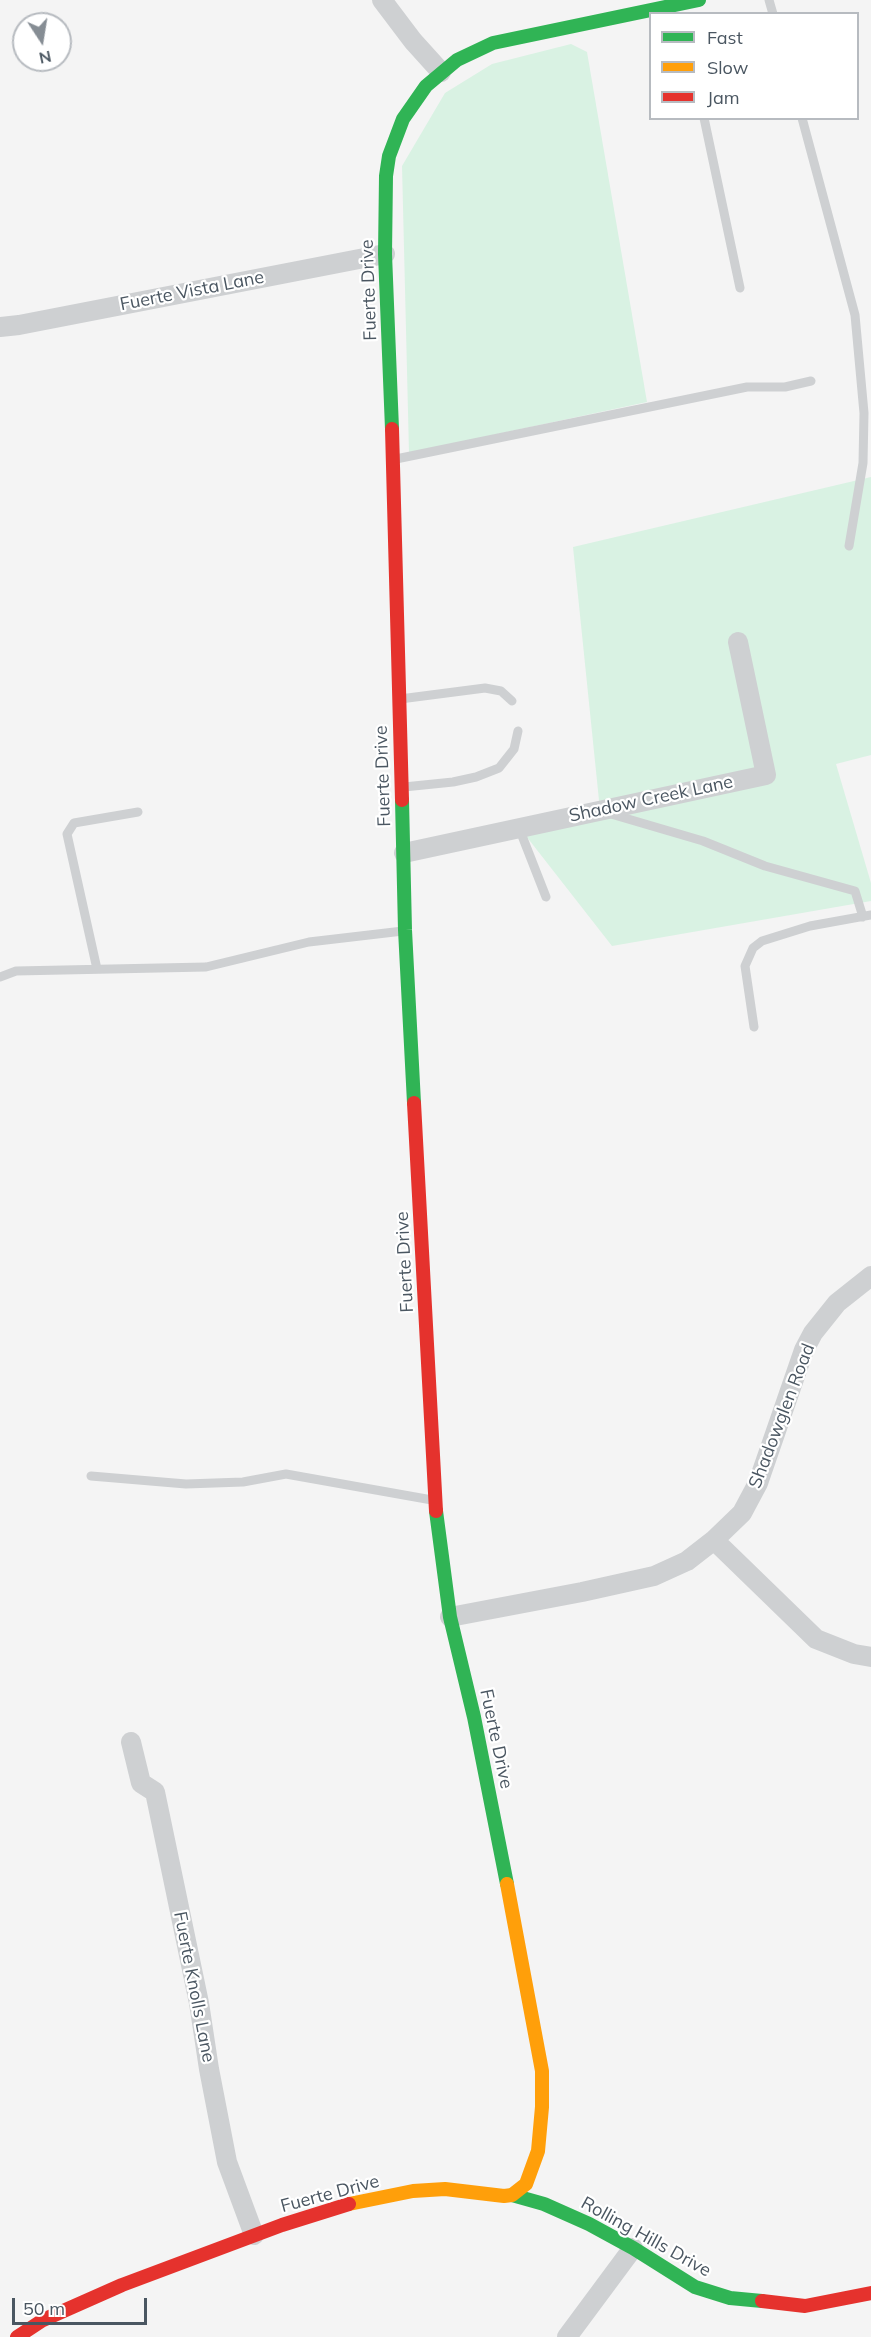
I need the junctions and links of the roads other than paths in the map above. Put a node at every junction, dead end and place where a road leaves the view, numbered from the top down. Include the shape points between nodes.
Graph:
1 (699, 0) edge
2 (379, 1) edge
3 (680, 9) edge
4 (664, 12) edge
5 (649, 15) edge
6 (441, 72) junction
7 (704, 120) edge
8 (803, 120) edge
9 (385, 254) junction
10 (740, 288) dead end
11 (0, 327) edge
12 (811, 381) dead end
13 (393, 460) junction
14 (849, 546) dead end
15 (738, 642) dead end
16 (398, 699) junction
17 (512, 701) dead end
18 (518, 731) dead end
19 (402, 787) junction
20 (600, 810) junction
21 (138, 812) dead end
22 (519, 828) junction
23 (404, 853) junction
24 (546, 897) dead end
25 (867, 916) edge
26 (405, 930) junction
27 (97, 969) junction
28 (0, 977) edge
29 (754, 1027) dead end
30 (871, 1276) edge
31 (91, 1476) dead end
32 (434, 1500) junction
33 (714, 1540) junction
34 (450, 1617) junction
35 (871, 1657) edge
36 (131, 1742) dead end
37 (512, 2194) junction
38 (254, 2235) junction
39 (633, 2248) junction
40 (871, 2293) edge
41 (17, 2337) edge
42 (567, 2337) edge

1 - 3 street, Fuerte Drive
2 - 6 street
3 - 4 street, Fuerte Drive
5 - 6 street, Fuerte Drive via 493,43
6 - 9 street, Fuerte Drive via 414,102 395,137 386,176
7 - 10 lane
8 - 14 lane via 855,315 864,413 863,463
9 - 11 street, Fuerte Vista Lane
9 - 13 street, Fuerte Drive
12 - 13 lane via 785,387 747,387
13 - 16 street, Fuerte Drive
15 - 20 street, Shadow Creek Lane via 766,775
16 - 17 lane via 485,688 501,691
16 - 19 street, Fuerte Drive
18 - 19 lane via 514,749 499,768 476,777
19 - 23 street, Fuerte Drive
20 - 22 street, Shadow Creek Lane
20 - 25 lane via 704,841 765,866 855,891
21 - 27 lane via 75,823 67,834
22 - 23 street, Shadow Creek Lane
22 - 24 lane
23 - 26 street, Fuerte Drive
25 - 29 lane via 810,926 762,941 753,948 745,966
26 - 27 lane via 309,942 206,967
26 - 32 street, Fuerte Drive
27 - 28 lane via 16,971
30 - 33 street, Shadowglen Road via 837,1303 813,1333 758,1483 742,1513
31 - 32 lane via 186,1484 243,1482 286,1474
32 - 34 street, Fuerte Drive
33 - 34 street, Shadowglen Road via 687,1561 654,1576
33 - 35 street via 816,1639
34 - 37 street, Fuerte Drive via 474,1717 541,2064 538,2151 526,2184
36 - 38 street, Fuerte Knolls Lane via 141,1783 155,1792 227,2162
37 - 38 street, Fuerte Drive via 413,2191 357,2202
37 - 39 street, Rolling Hills Drive via 544,2204
38 - 41 street, Fuerte Drive via 122,2285 43,2320
39 - 40 street, Rolling Hills Drive via 695,2287 730,2298 805,2306
39 - 42 street

